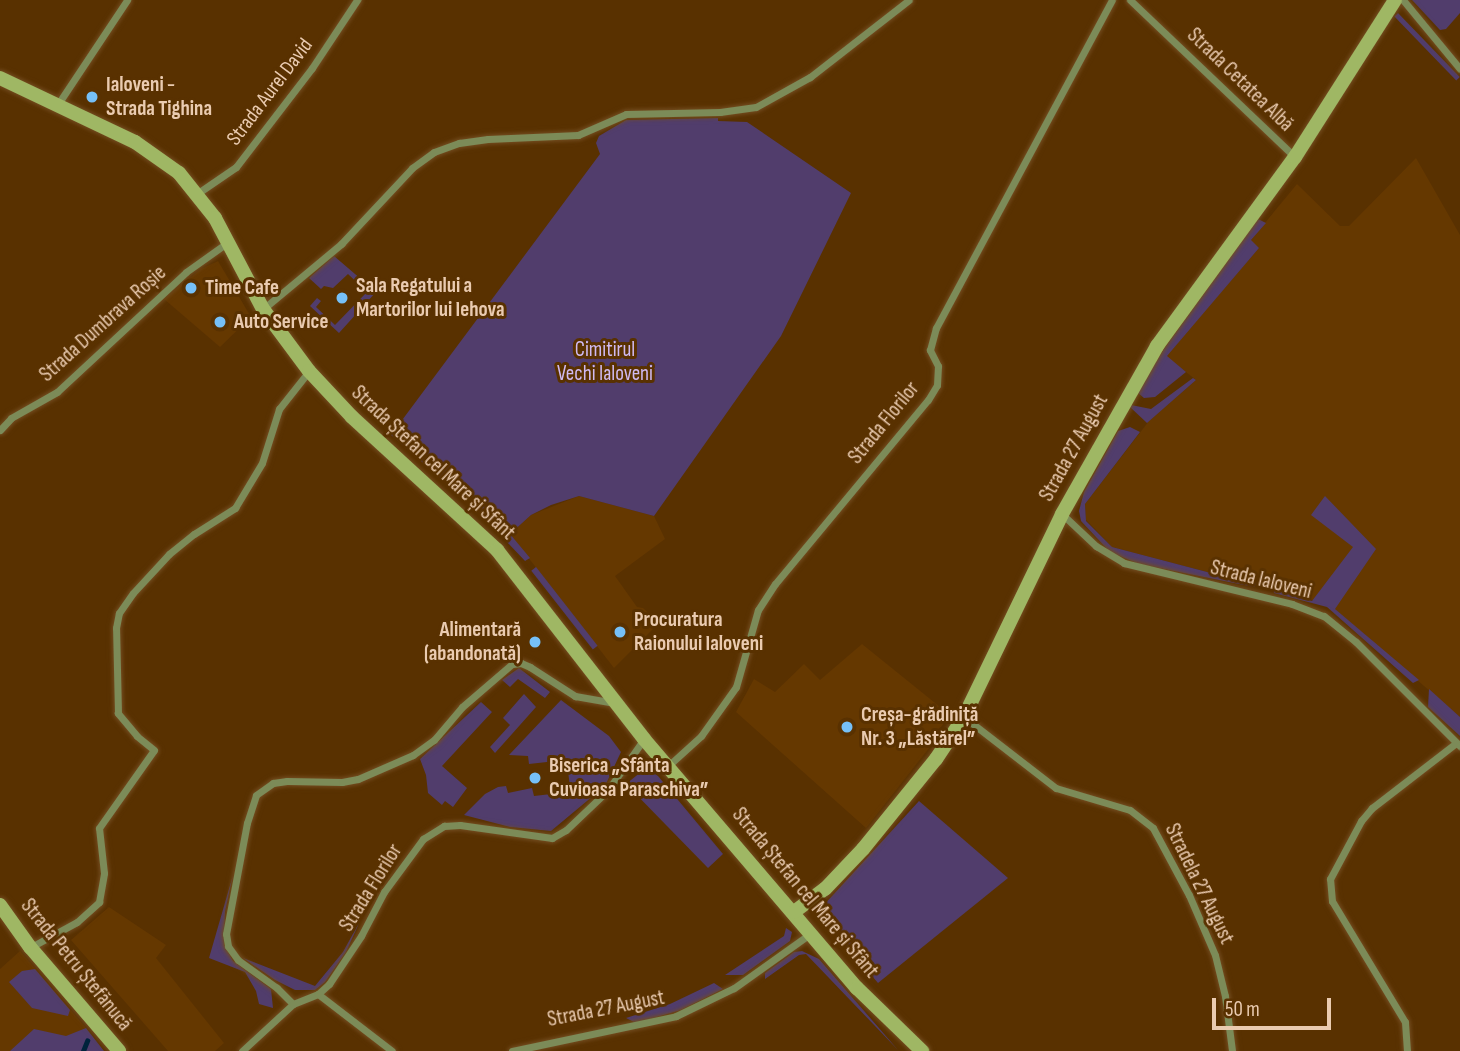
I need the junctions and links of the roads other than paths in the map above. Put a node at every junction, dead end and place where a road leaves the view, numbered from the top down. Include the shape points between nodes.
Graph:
1 (127, 0) edge
2 (357, 0) edge
3 (909, 0) edge
4 (1112, 0) edge
5 (1130, 0) edge
6 (1403, 0) edge
7 (1388, 3) edge
8 (1460, 69) edge
9 (2, 82) edge
10 (58, 104) junction
11 (1295, 157) junction
12 (198, 193) junction
13 (228, 242) junction
14 (262, 309) junction
15 (309, 371) junction
16 (0, 430) edge
17 (1062, 514) junction
18 (617, 704) junction
19 (964, 717) junction
20 (645, 739) junction
21 (1458, 745) edge
22 (668, 766) junction
23 (0, 905) edge
24 (794, 912) junction
25 (811, 933) junction
26 (30, 947) junction
27 (318, 994) junction
28 (293, 1004) junction
29 (120, 1051) edge
30 (243, 1051) edge
31 (392, 1051) edge
32 (512, 1051) edge
33 (922, 1051) edge
34 (1232, 1051) edge
35 (1407, 1051) edge

1 - 10 street
2 - 12 street, Strada Aurel David via 236,167
3 - 14 street via 818,71 756,107 626,114 578,135 488,139 434,152 341,244
4 - 22 street, Strada Florilor via 936,328 930,351 938,366 933,392 769,591 758,610 736,687 701,736
5 - 11 street, Strada Cetatea Albă
6 - 8 street
7 - 11 main road, Strada 27 August
9 - 10 main road, Strada Ștefan cel Mare și Sfânt
10 - 12 main road, Strada Ștefan cel Mare și Sfânt via 162,159
11 - 17 main road, Strada 27 August via 1157,346
12 - 13 main road, Strada Ștefan cel Mare și Sfânt
13 - 14 main road, Strada Ștefan cel Mare și Sfânt
13 - 16 street, Strada Dumbrava Roșie via 186,272 57,392 10,418
14 - 15 main road, Strada Ștefan cel Mare și Sfânt
15 - 18 main road, Strada Ștefan cel Mare și Sfânt via 358,423 497,550
15 - 26 street via 279,409 262,463 235,508 169,554 120,613 116,628 118,713 154,750 99,828 104,873 99,902 77,922
17 - 19 main road, Strada 27 August
17 - 21 street, Strada Ialoveni via 1096,546 1124,563 1324,616
18 - 20 main road, Strada Ștefan cel Mare și Sfânt
18 - 28 street via 575,696 530,667 512,664 413,755 350,781 273,783 252,801 228,916 228,946 237,960
19 - 24 main road, Strada 27 August via 863,849 825,889
19 - 34 street, Stradela 27 August via 1056,788 1130,810 1153,828 1215,955
20 - 22 main road, Strada Ștefan cel Mare și Sfânt
20 - 27 street, Strada Florilor via 608,790 552,838 460,825 444,827 423,839
21 - 35 street via 1372,808 1330,879 1332,901 1405,1022
22 - 24 main road, Strada Ștefan cel Mare și Sfânt
23 - 26 main road, Strada Petru Ștefănucă
24 - 25 main road, Strada Ștefan cel Mare și Sfânt
25 - 32 street, Strada 27 August via 734,988 676,1016
25 - 33 main road, Strada Ștefan cel Mare și Sfânt via 877,1009
26 - 29 main road, Strada Petru Ștefănucă
27 - 28 street, Strada Florilor
27 - 31 street
28 - 30 street, Strada Florilor

